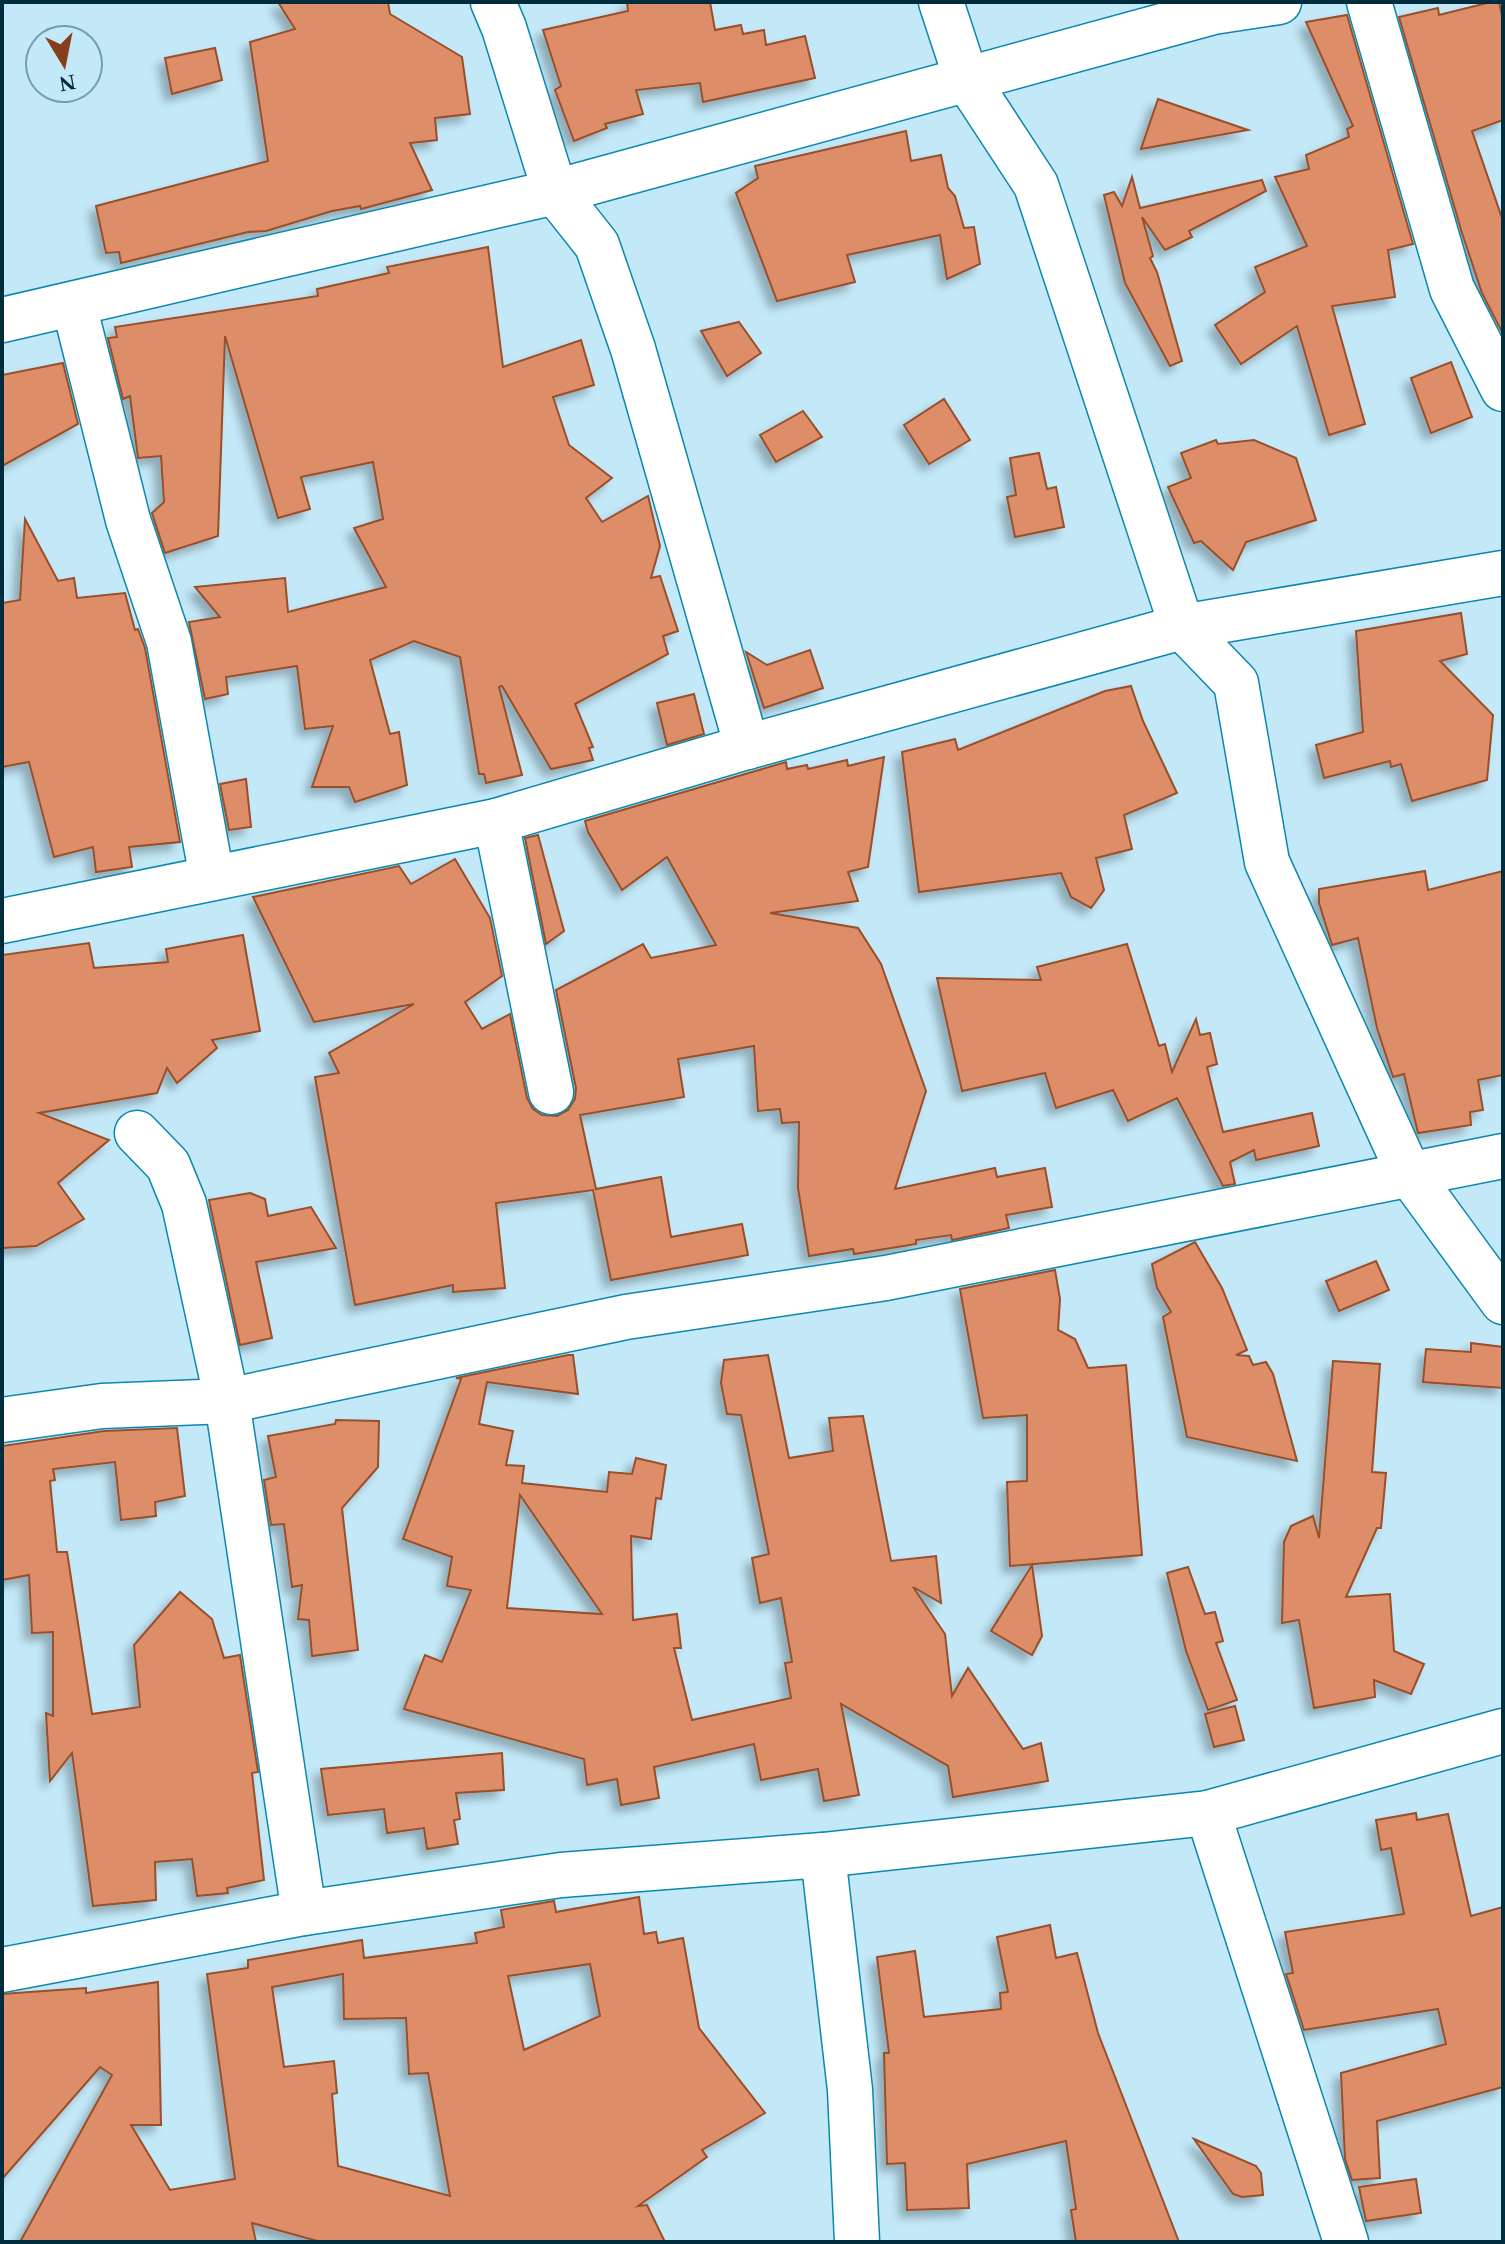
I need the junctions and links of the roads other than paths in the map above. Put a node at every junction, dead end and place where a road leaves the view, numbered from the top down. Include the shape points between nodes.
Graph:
1 (493, 2) edge
2 (941, 2) edge
3 (1279, 2) edge
4 (1369, 2) edge
5 (966, 78) junction
6 (555, 192) junction
7 (74, 305) junction
8 (2, 320) edge
9 (1503, 389) edge
10 (1503, 573) edge
11 (1182, 627) junction
12 (747, 747) junction
13 (496, 821) junction
14 (212, 878) junction
15 (2, 921) edge
16 (551, 1092) dead end
17 (137, 1133) dead end
18 (1503, 1156) edge
19 (1408, 1172) junction
20 (1503, 1302) edge
21 (227, 1401) junction
22 (2, 1420) edge
23 (1503, 1731) edge
24 (1208, 1813) junction
25 (823, 1855) junction
26 (304, 1913) junction
27 (2, 1970) edge
28 (857, 2242) edge
29 (1346, 2242) edge

1 - 6 street
2 - 5 street
3 - 5 street via 1213,12
4 - 9 street via 1452,289
5 - 6 street
5 - 11 street via 1036,185
6 - 7 street
6 - 12 street via 603,260
7 - 8 street
7 - 14 street via 128,520 169,642
10 - 11 street
11 - 12 street
11 - 19 street via 1236,683 1267,862
12 - 13 street
13 - 14 street
13 - 16 street
14 - 15 street
17 - 21 street via 168,1165 184,1204
18 - 19 street
19 - 20 street
19 - 21 street via 886,1278 626,1317
21 - 22 street via 102,1406
21 - 26 street
23 - 24 street
24 - 25 street
24 - 29 street
25 - 26 street via 561,1875
25 - 28 street via 850,2090
26 - 27 street

